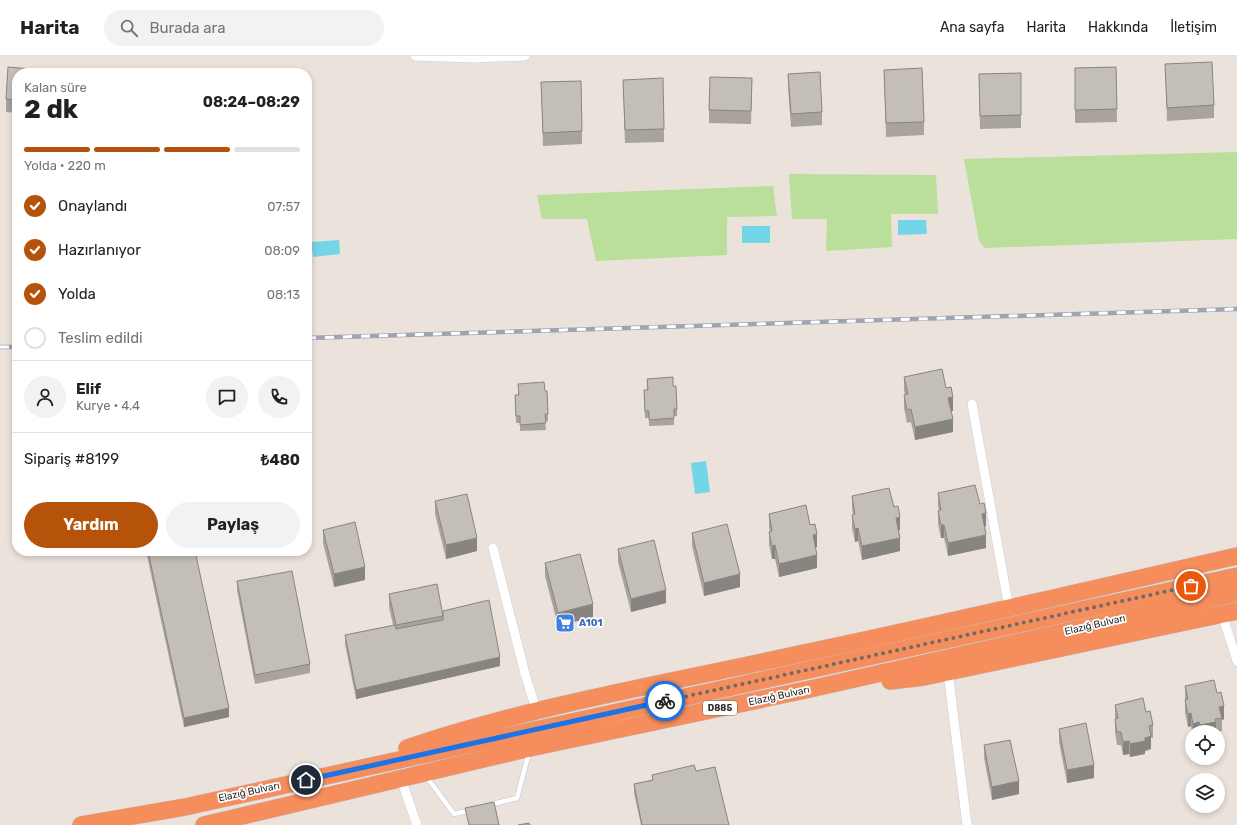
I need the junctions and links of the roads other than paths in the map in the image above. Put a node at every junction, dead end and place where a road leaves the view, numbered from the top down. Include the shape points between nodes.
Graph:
1 (415, 56) edge
2 (524, 56) edge
3 (972, 404) dead end
4 (493, 548) dead end
5 (1237, 556) edge
6 (1237, 576) edge
7 (1237, 593) edge
8 (1009, 608) junction
9 (1230, 612) edge
10 (1237, 661) edge
11 (948, 672) junction
12 (810, 689) junction
13 (537, 712) junction
14 (530, 748) junction
15 (424, 773) junction
16 (322, 776) junction
17 (401, 779) junction
18 (482, 807) edge
19 (475, 809) edge
20 (81, 825) edge
21 (204, 825) edge
22 (417, 825) edge
23 (967, 825) edge

1 - 2 street
3 - 8 street
4 - 13 street via 524,674
5 - 8 highway
6 - 16 highway, Elazığ Bulvarı / D885
7 - 12 highway, Elazığ Bulvarı / D885
8 - 13 highway via 577,701
9 - 10 street
9 - 11 highway
11 - 12 highway via 924,677
11 - 23 street
12 - 14 highway, Elazığ Bulvarı / D885
13 - 16 highway via 436,738
14 - 15 highway, Elazığ Bulvarı / D885
14 - 18 lane via 517,798
15 - 17 highway, Elazığ Bulvarı / D885
15 - 19 lane via 454,814
16 - 20 highway, Elazığ Bulvarı / D885 via 185,807
17 - 21 highway, Elazığ Bulvarı / D885
17 - 22 street

